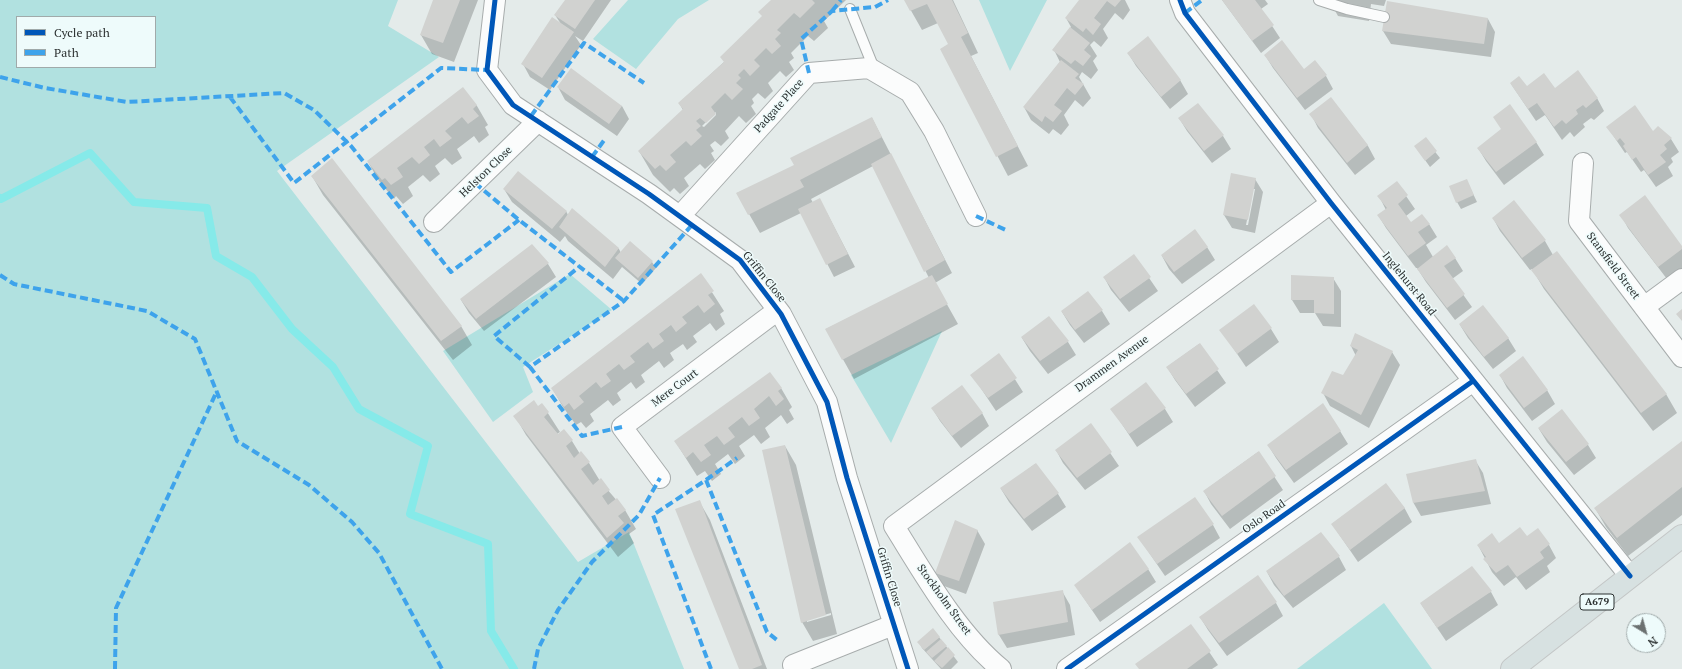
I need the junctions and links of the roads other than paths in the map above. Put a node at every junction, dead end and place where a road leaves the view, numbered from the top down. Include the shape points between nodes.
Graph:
1 (495, 0) edge
2 (1180, 0) edge
3 (1319, 0) edge
4 (850, 9) dead end
5 (1384, 17) dead end
6 (875, 71) junction
7 (538, 121) junction
8 (1584, 163) dead end
9 (1331, 203) junction
10 (680, 216) junction
11 (976, 216) dead end
12 (434, 222) dead end
13 (1682, 279) edge
14 (1644, 307) junction
15 (778, 310) junction
16 (1682, 357) edge
17 (1473, 381) junction
18 (660, 478) dead end
19 (894, 526) joint
20 (1682, 536) edge
21 (1630, 576) junction
22 (893, 625) junction
23 (793, 665) dead end
24 (908, 669) edge
25 (1001, 669) edge
26 (1066, 669) edge
27 (1512, 669) edge

1 - 7 street, Griffin Close via 487,70 513,105
2 - 9 street, Inglehurst Road via 1185,13
3 - 5 lane via 1347,10
4 - 6 lane
6 - 10 street, Padgate Place via 869,68 809,73
6 - 11 street, Padgate Place via 910,92 934,131
7 - 10 street, Griffin Close
7 - 12 street, Helston Close
8 - 14 street, Stansfield Street via 1579,221
9 - 17 street, Inglehurst Road
9 - 19 street, Drammen Avenue
10 - 15 street, Griffin Close via 740,260
13 - 14 street
14 - 16 street, Stansfield Street
15 - 18 street, Mere Court via 622,428
15 - 22 street, Griffin Close via 828,402 847,478
17 - 21 street, Inglehurst Road
17 - 26 street, Oslo Road
19 - 25 street, Stockholm Street via 955,620
20 - 21 main road, A679
21 - 27 main road, A679
22 - 23 street
22 - 24 street, Griffin Close

